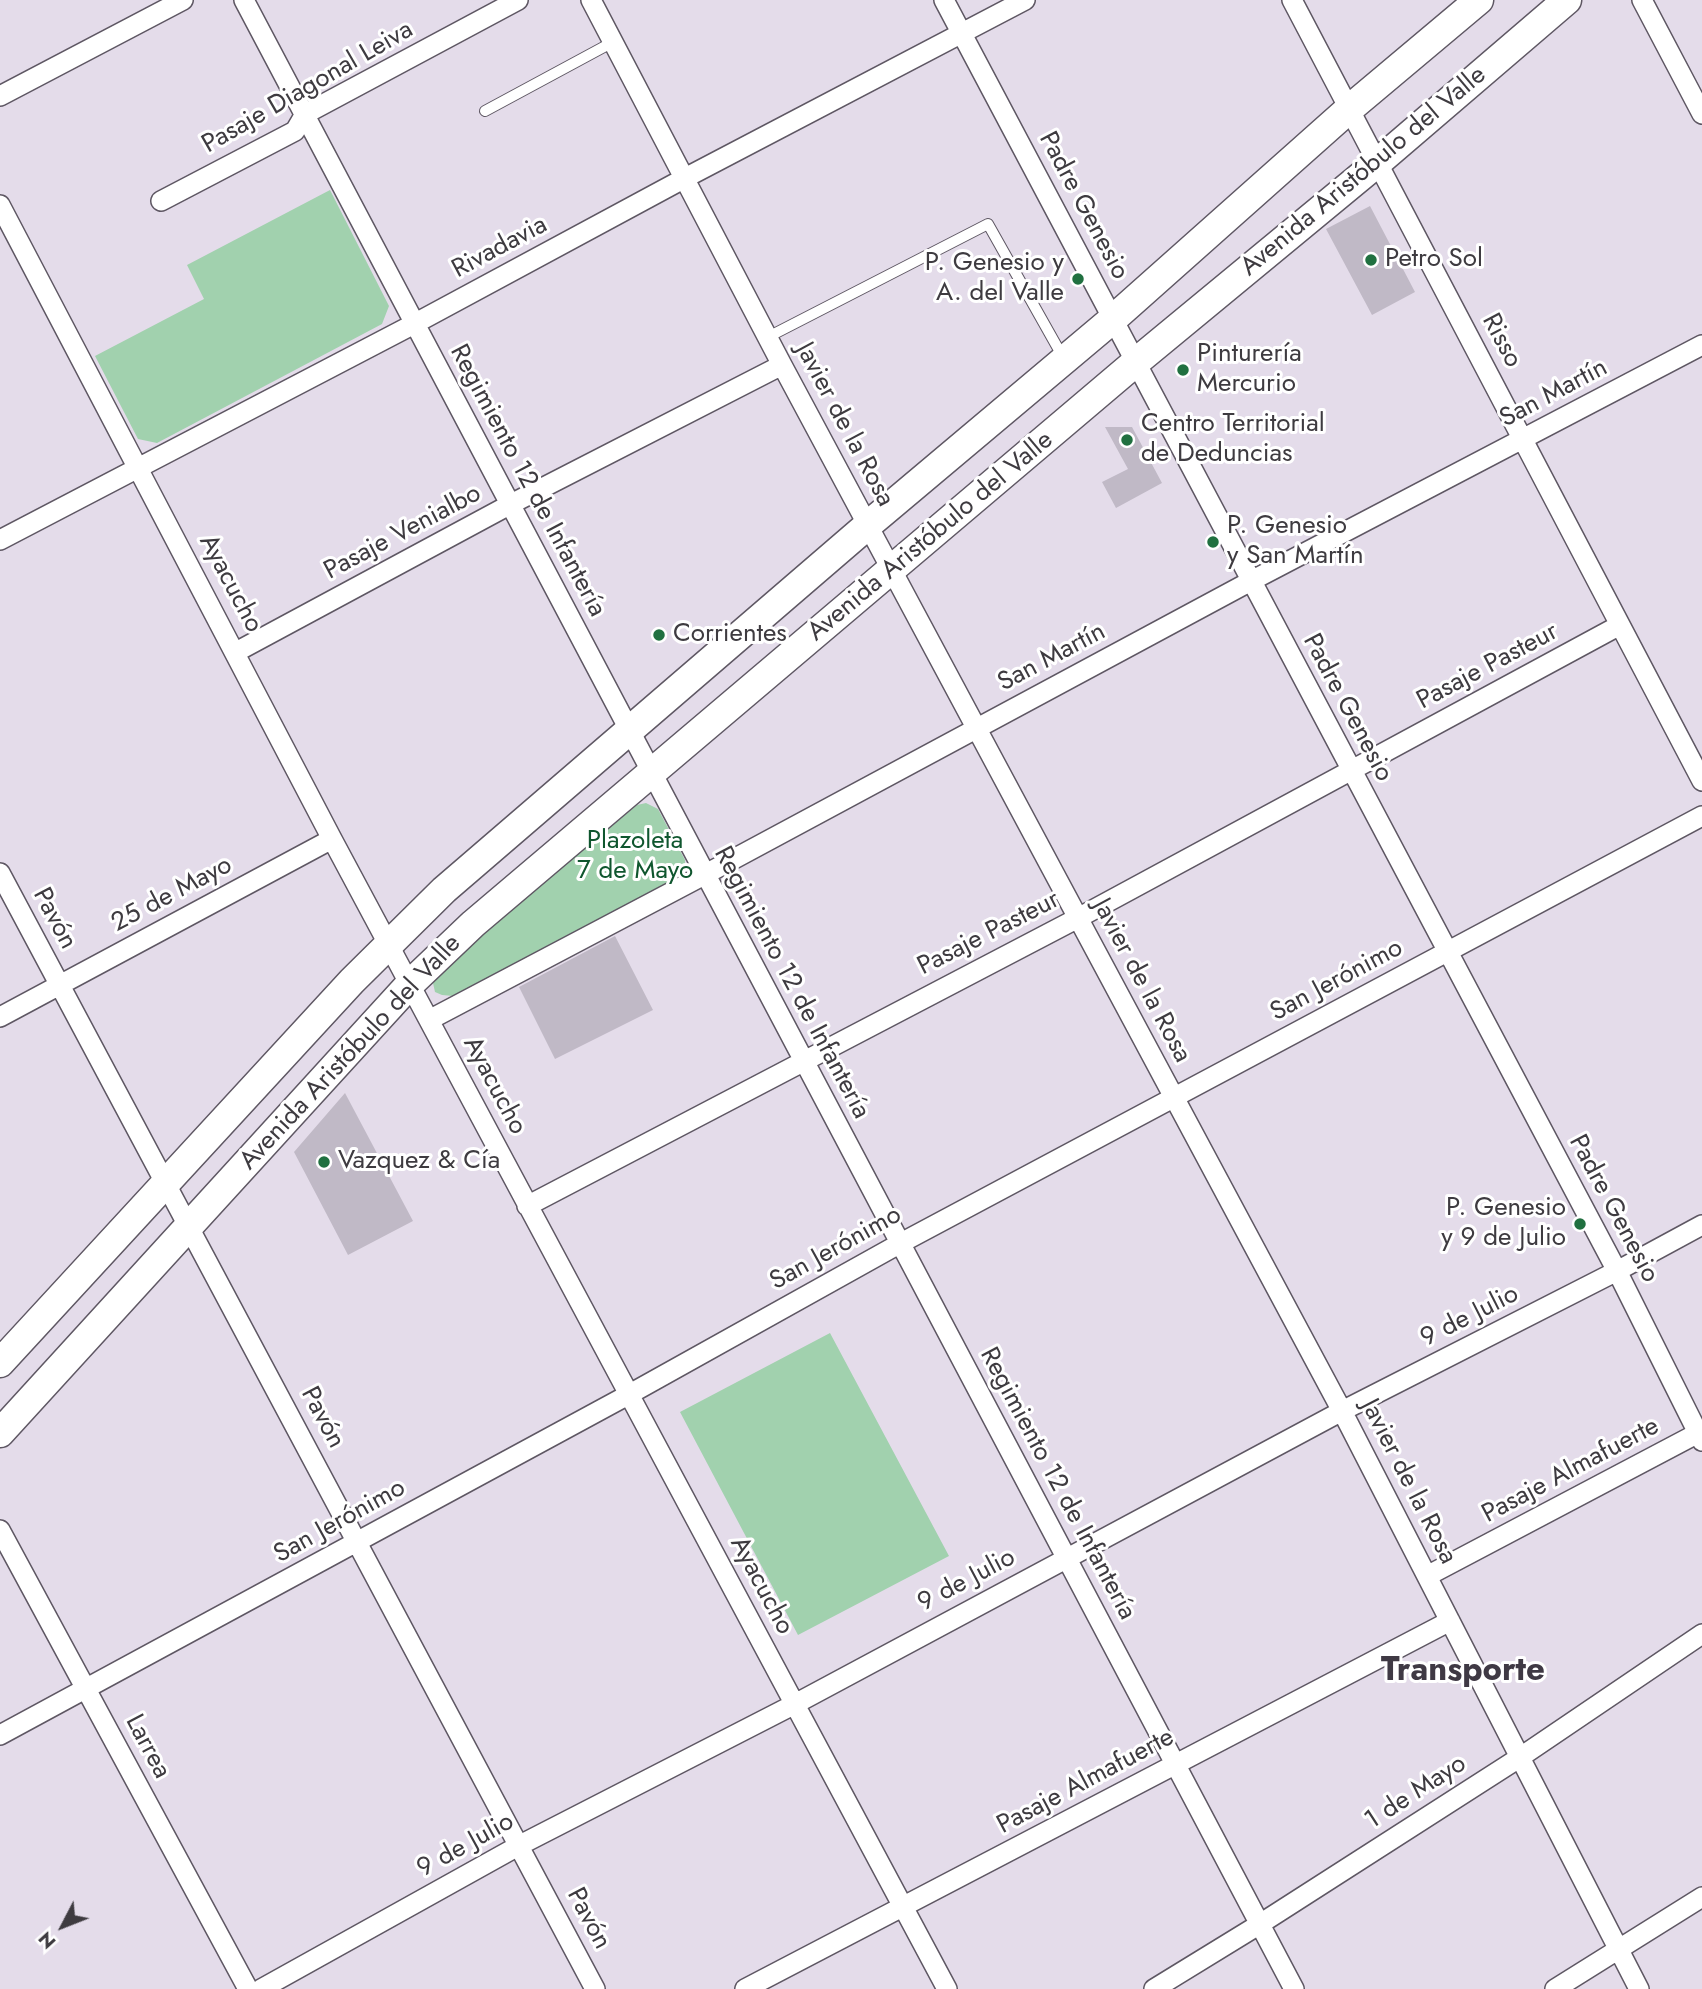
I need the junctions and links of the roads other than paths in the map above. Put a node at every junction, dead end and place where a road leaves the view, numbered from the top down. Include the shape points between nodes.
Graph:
1 (183, 0) edge
2 (244, 0) edge
3 (518, 0) edge
4 (591, 0) edge
5 (944, 0) edge
6 (1025, 0) edge
7 (1292, 0) edge
8 (1479, 0) edge
9 (1567, 0) edge
10 (1642, 0) edge
11 (962, 34) junction
12 (613, 42) junction
13 (0, 96) edge
14 (1348, 110) junction
15 (485, 111) dead end
16 (305, 114) junction
17 (1702, 114) edge
18 (1377, 163) junction
19 (684, 178) junction
20 (162, 201) dead end
21 (0, 205) edge
22 (1113, 319) junction
23 (414, 324) junction
24 (768, 337) junction
25 (1702, 345) edge
26 (1064, 360) junction
27 (1136, 362) junction
28 (782, 365) junction
29 (1525, 440) junction
30 (139, 467) junction
31 (511, 504) junction
32 (868, 525) junction
33 (0, 540) edge
34 (892, 570) junction
35 (1251, 581) junction
36 (1620, 625) junction
37 (236, 652) junction
38 (977, 727) junction
39 (629, 731) junction
40 (1351, 771) junction
41 (652, 774) junction
42 (1702, 781) edge
43 (1702, 816) edge
44 (332, 839) junction
45 (0, 873) edge
46 (704, 875) junction
47 (1078, 918) junction
48 (389, 943) junction
49 (1446, 953) junction
50 (410, 984) junction
51 (60, 986) junction
52 (0, 1017) edge
53 (429, 1020) junction
54 (802, 1060) junction
55 (1174, 1098) junction
56 (167, 1183) junction
57 (527, 1206) junction
58 (1702, 1225) edge
59 (190, 1227) junction
60 (900, 1244) junction
61 (1617, 1272) junction
62 (0, 1363) edge
63 (628, 1395) junction
64 (1342, 1411) junction
65 (0, 1433) edge
66 (1701, 1435) edge
67 (0, 1530) edge
68 (358, 1542) junction
69 (1066, 1557) junction
70 (1427, 1576) junction
71 (1450, 1621) junction
72 (1702, 1634) edge
73 (86, 1690) junction
74 (795, 1704) junction
75 (0, 1735) edge
76 (1521, 1756) junction
77 (1175, 1765) junction
78 (520, 1845) junction
79 (1702, 1898) edge
80 (904, 1907) junction
81 (1260, 1924) junction
82 (1620, 1949) junction
83 (248, 1989) edge
84 (261, 1989) edge
85 (595, 1989) edge
86 (745, 1989) edge
87 (947, 1989) edge
88 (1154, 1989) edge
89 (1294, 1989) edge
90 (1555, 1989) edge
91 (1639, 1989) edge

1 - 13 street
2 - 16 street, Regimiento 12 de Infantería
3 - 16 street, Pasaje Diagonal Leiva
4 - 12 street, Javier de la Rosa
5 - 11 street, Padre Genesio
6 - 11 street, Rivadavia
7 - 14 street, Risso
8 - 14 main road, Avenida Aristóbulo del Valle
9 - 18 main road, Avenida Aristóbulo del Valle
10 - 17 street
11 - 19 street, Rivadavia
11 - 22 street, Padre Genesio
12 - 15 lane
12 - 19 street, Javier de la Rosa
14 - 18 street, Risso
14 - 22 main road, Avenida Aristóbulo del Valle
16 - 20 street, Pasaje Diagonal Leiva via 295,131
16 - 23 street, Regimiento 12 de Infantería
18 - 27 main road, Avenida Aristóbulo del Valle
18 - 29 street, Risso
19 - 23 street, Rivadavia
19 - 24 street, Javier de la Rosa
21 - 30 street, Ayacucho
22 - 26 main road, Avenida Aristóbulo del Valle
22 - 27 street, Padre Genesio
23 - 30 street, Rivadavia
23 - 31 street, Regimiento 12 de Infantería
24 - 26 lane via 988,224
24 - 28 street, Javier de la Rosa
25 - 29 street, San Martín
26 - 32 main road, Avenida Aristóbulo del Valle
27 - 34 main road, Avenida Aristóbulo del Valle
27 - 35 street, Padre Genesio
28 - 31 street, Pasaje Venialbo
28 - 32 street, Javier de la Rosa
29 - 35 street, San Martín
29 - 36 street, Risso
30 - 33 street, Rivadavia
30 - 37 street, Ayacucho
31 - 37 street, Pasaje Venialbo
31 - 39 street, Regimiento 12 de Infantería
32 - 34 street, Javier de la Rosa
32 - 39 main road, Avenida Aristóbulo del Valle
34 - 38 street, Javier de la Rosa
34 - 41 main road, Avenida Aristóbulo del Valle
35 - 38 street, San Martín
35 - 40 street, Padre Genesio
36 - 40 street, Pasaje Pasteur
36 - 42 street, Risso
37 - 44 street, Ayacucho
38 - 46 street, San Martín
38 - 47 street, Javier de la Rosa
39 - 41 street, Regimiento 12 de Infantería
39 - 48 main road, Avenida Aristóbulo del Valle
40 - 47 street, Pasaje Pasteur
40 - 49 street, Padre Genesio
41 - 46 street, Regimiento 12 de Infantería
41 - 50 main road, Avenida Aristóbulo del Valle via 473,924
43 - 49 street, San Jerónimo
44 - 48 street, Ayacucho
44 - 51 street, 25 de Mayo
45 - 51 street, Pavón
46 - 53 street, San Martín
46 - 54 street, Regimiento 12 de Infantería
47 - 54 street, Pasaje Pasteur
47 - 55 street, Javier de la Rosa
48 - 50 street, Ayacucho
48 - 56 main road, Avenida Aristóbulo del Valle
49 - 55 street, San Jerónimo
49 - 61 street, Padre Genesio
50 - 53 street, Ayacucho
50 - 59 main road, Avenida Aristóbulo del Valle
51 - 52 street, 25 de Mayo
51 - 56 street, Pavón
53 - 57 street, Ayacucho
54 - 57 street, Pasaje Pasteur
54 - 60 street, Regimiento 12 de Infantería
55 - 60 street, San Jerónimo
55 - 64 street, Javier de la Rosa
56 - 59 street, Pavón
56 - 62 main road, Avenida Aristóbulo del Valle
57 - 63 street, Ayacucho
58 - 61 street, 9 de Julio
59 - 65 main road, Avenida Aristóbulo del Valle
59 - 68 street, Pavón
60 - 63 street, San Jerónimo
60 - 69 street, Regimiento 12 de Infantería
61 - 64 street, 9 de Julio
61 - 66 street, Padre Genesio
63 - 68 street, San Jerónimo
63 - 74 street, Ayacucho
64 - 69 street, 9 de Julio
64 - 70 street, Javier de la Rosa
66 - 70 street, Pasaje Almafuerte
67 - 73 street, Larrea
68 - 73 street, San Jerónimo
68 - 78 street, Pavón
69 - 74 street, 9 de Julio
69 - 77 street, Regimiento 12 de Infantería
70 - 71 street, Javier de la Rosa
71 - 76 street, Javier de la Rosa
71 - 77 street, Pasaje Almafuerte
72 - 76 street, 1 de Mayo
73 - 75 street, San Jerónimo
73 - 83 street, Larrea
74 - 78 street, 9 de Julio
74 - 80 street, Ayacucho
76 - 81 street, 1 de Mayo
76 - 82 street, Javier de la Rosa
77 - 80 street, Pasaje Almafuerte
77 - 81 street, Regimiento 12 de Infantería
78 - 84 street, 9 de Julio
78 - 85 street, Pavón
79 - 82 street
80 - 86 street, Pasaje Almafuerte
80 - 87 street, Ayacucho
81 - 88 street, 1 de Mayo
81 - 89 street, Regimiento 12 de Infantería
82 - 90 street
82 - 91 street, Javier de la Rosa

